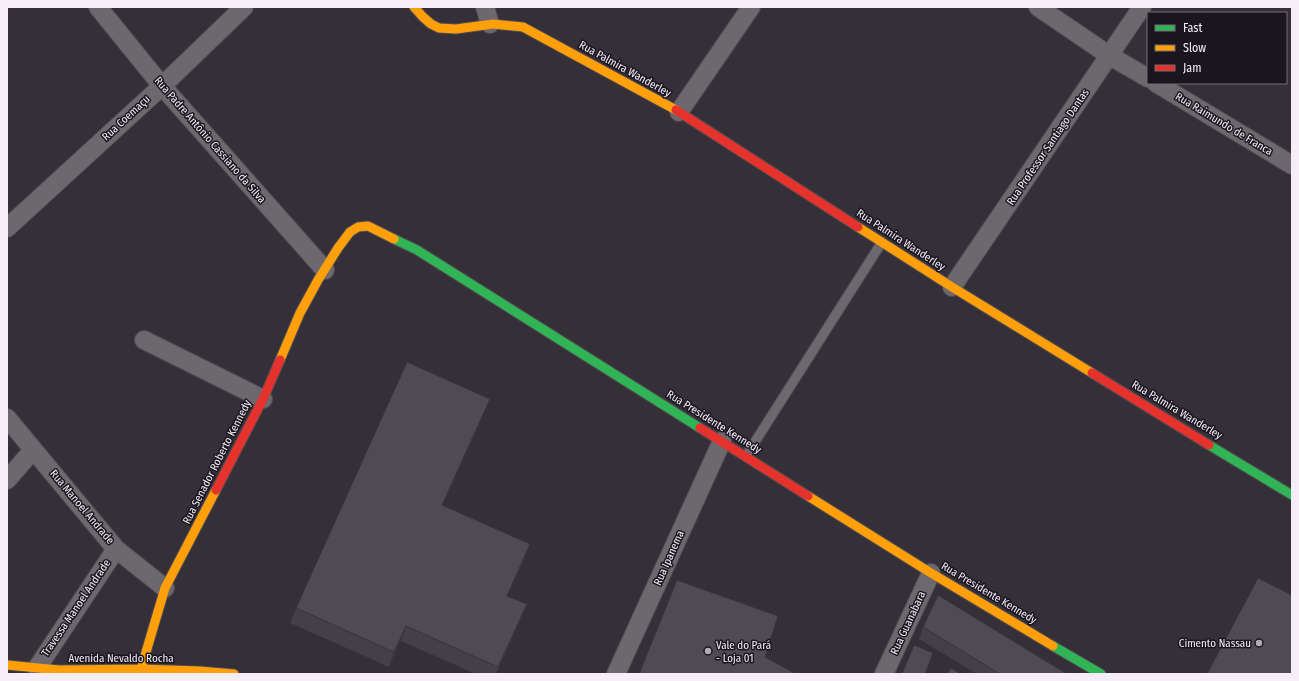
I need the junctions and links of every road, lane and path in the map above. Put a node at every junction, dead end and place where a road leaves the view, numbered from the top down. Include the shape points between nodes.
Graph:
1 (98, 7) edge
2 (244, 7) edge
3 (414, 7) edge
4 (485, 7) edge
5 (750, 7) edge
6 (1038, 7) edge
7 (1142, 7) edge
8 (490, 24) junction
9 (1110, 56) junction
10 (1147, 77) edge
11 (1158, 84) edge
12 (162, 86) junction
13 (679, 112) junction
14 (1292, 165) edge
15 (7, 228) edge
16 (882, 242) junction
17 (325, 270) junction
18 (952, 287) junction
19 (144, 340) dead end
20 (263, 399) junction
21 (7, 418) edge
22 (722, 441) junction
23 (33, 450) junction
24 (746, 456) junction
25 (7, 480) edge
26 (1292, 495) edge
27 (116, 549) junction
28 (931, 572) junction
29 (165, 588) junction
30 (7, 665) edge
31 (37, 668) junction
32 (138, 671) edge
33 (234, 674) edge
34 (616, 674) edge
35 (884, 674) edge
36 (1101, 674) edge

1 - 12 street, Rua Padre Antônio Cassiano da Silva
2 - 12 street, Rua Coemaçu
3 - 8 main road, Rua Palmira Wanderley via 421,17 439,29
4 - 8 street
5 - 13 street
6 - 9 street
7 - 9 street, Rua Professor Santiago Dantas
8 - 13 main road, Rua Palmira Wanderley via 523,27
9 - 10 street
9 - 18 street, Rua Professor Santiago Dantas
11 - 14 street, Rua Raimundo de Franca
12 - 15 street, Rua Coemaçu
12 - 17 street, Rua Padre Antônio Cassiano da Silva
13 - 16 main road, Rua Palmira Wanderley
16 - 18 main road, Rua Palmira Wanderley
16 - 24 lane
17 - 20 main road, Rua Senador Roberto Kennedy via 300,313
17 - 22 main road, Rua Presidente Kennedy via 350,232 358,227 368,226 417,250
18 - 26 main road, Rua Palmira Wanderley
19 - 20 street
20 - 29 main road, Rua Senador Roberto Kennedy
21 - 23 street, Rua Manoel Andrade
22 - 24 main road, Rua Presidente Kennedy
22 - 34 street, Rua Ipanema
23 - 25 street
23 - 27 street, Rua Manoel Andrade
24 - 28 main road, Rua Presidente Kennedy
27 - 29 street, Rua Manoel Andrade
27 - 31 street, Travessa Manoel Andrade
28 - 35 street, Rua Guanabara
28 - 36 main road, Rua Presidente Kennedy
29 - 32 main road, Rua Senador Roberto Kennedy
30 - 31 main road, Avenida Nevaldo Rocha
31 - 32 main road, Avenida Nevaldo Rocha
32 - 33 main road, Avenida Nevaldo Rocha

